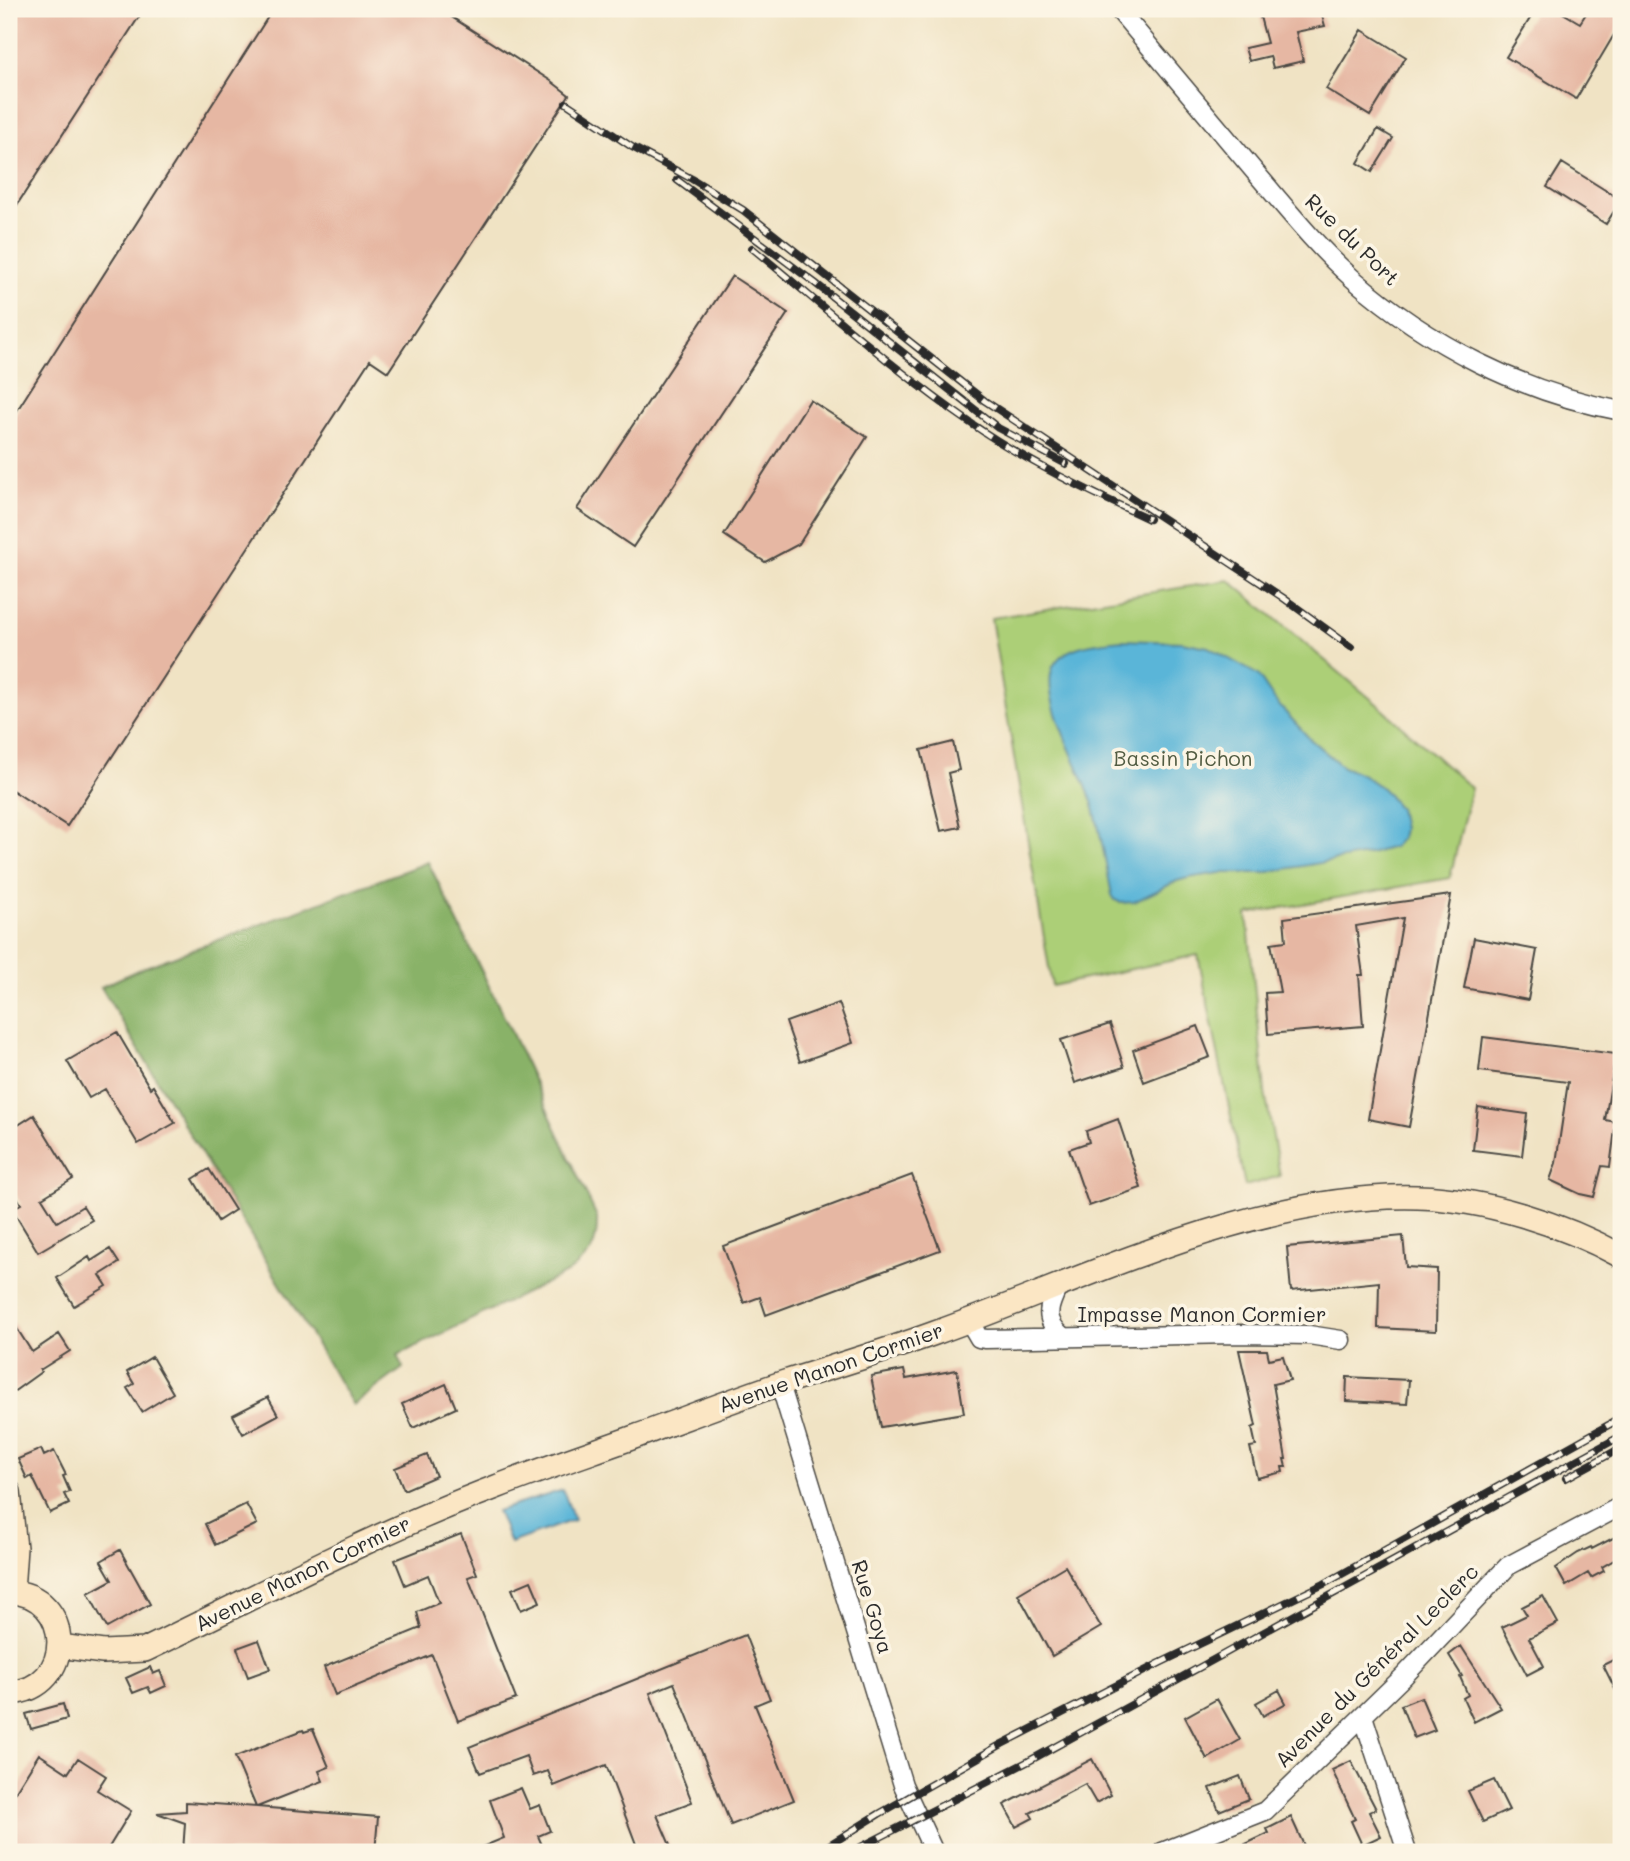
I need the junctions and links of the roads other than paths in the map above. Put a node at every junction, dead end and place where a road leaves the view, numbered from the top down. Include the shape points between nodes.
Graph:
1 (1118, 9) edge
2 (1621, 411) edge
3 (1621, 1255) edge
4 (1058, 1287) junction
5 (969, 1321) junction
6 (1063, 1337) junction
7 (1341, 1340) dead end
8 (780, 1384) junction
9 (9, 1492) edge
10 (1621, 1506) edge
11 (11, 1591) edge
12 (60, 1646) junction
13 (9, 1693) edge
14 (1363, 1716) junction
15 (932, 1846) edge
16 (1162, 1852) edge
17 (1407, 1852) edge

1 - 2 street, Rue du Port via 1306,231 1352,278 1465,358 1530,386
3 - 4 street, Avenue Manon Cormier via 1557,1227 1493,1208 1416,1196 1309,1206 1248,1220
4 - 5 street, Avenue Manon Cormier
4 - 6 street, Impasse Manon Cormier via 1049,1305 1049,1319
5 - 6 street, Impasse Manon Cormier via 979,1338
5 - 8 street, Avenue Manon Cormier
6 - 7 street, Impasse Manon Cormier via 1309,1335
8 - 12 street, Avenue Manon Cormier via 413,1521 145,1650 103,1652
8 - 15 street, Rue Goya via 903,1785
9 - 11 street via 15,1548
10 - 14 street, Avenue du Général Leclerc via 1508,1566
11 - 12 street via 35,1599 52,1615
12 - 13 street via 48,1676 36,1686
14 - 16 street, Avenue du Général Leclerc via 1265,1811
14 - 17 street

